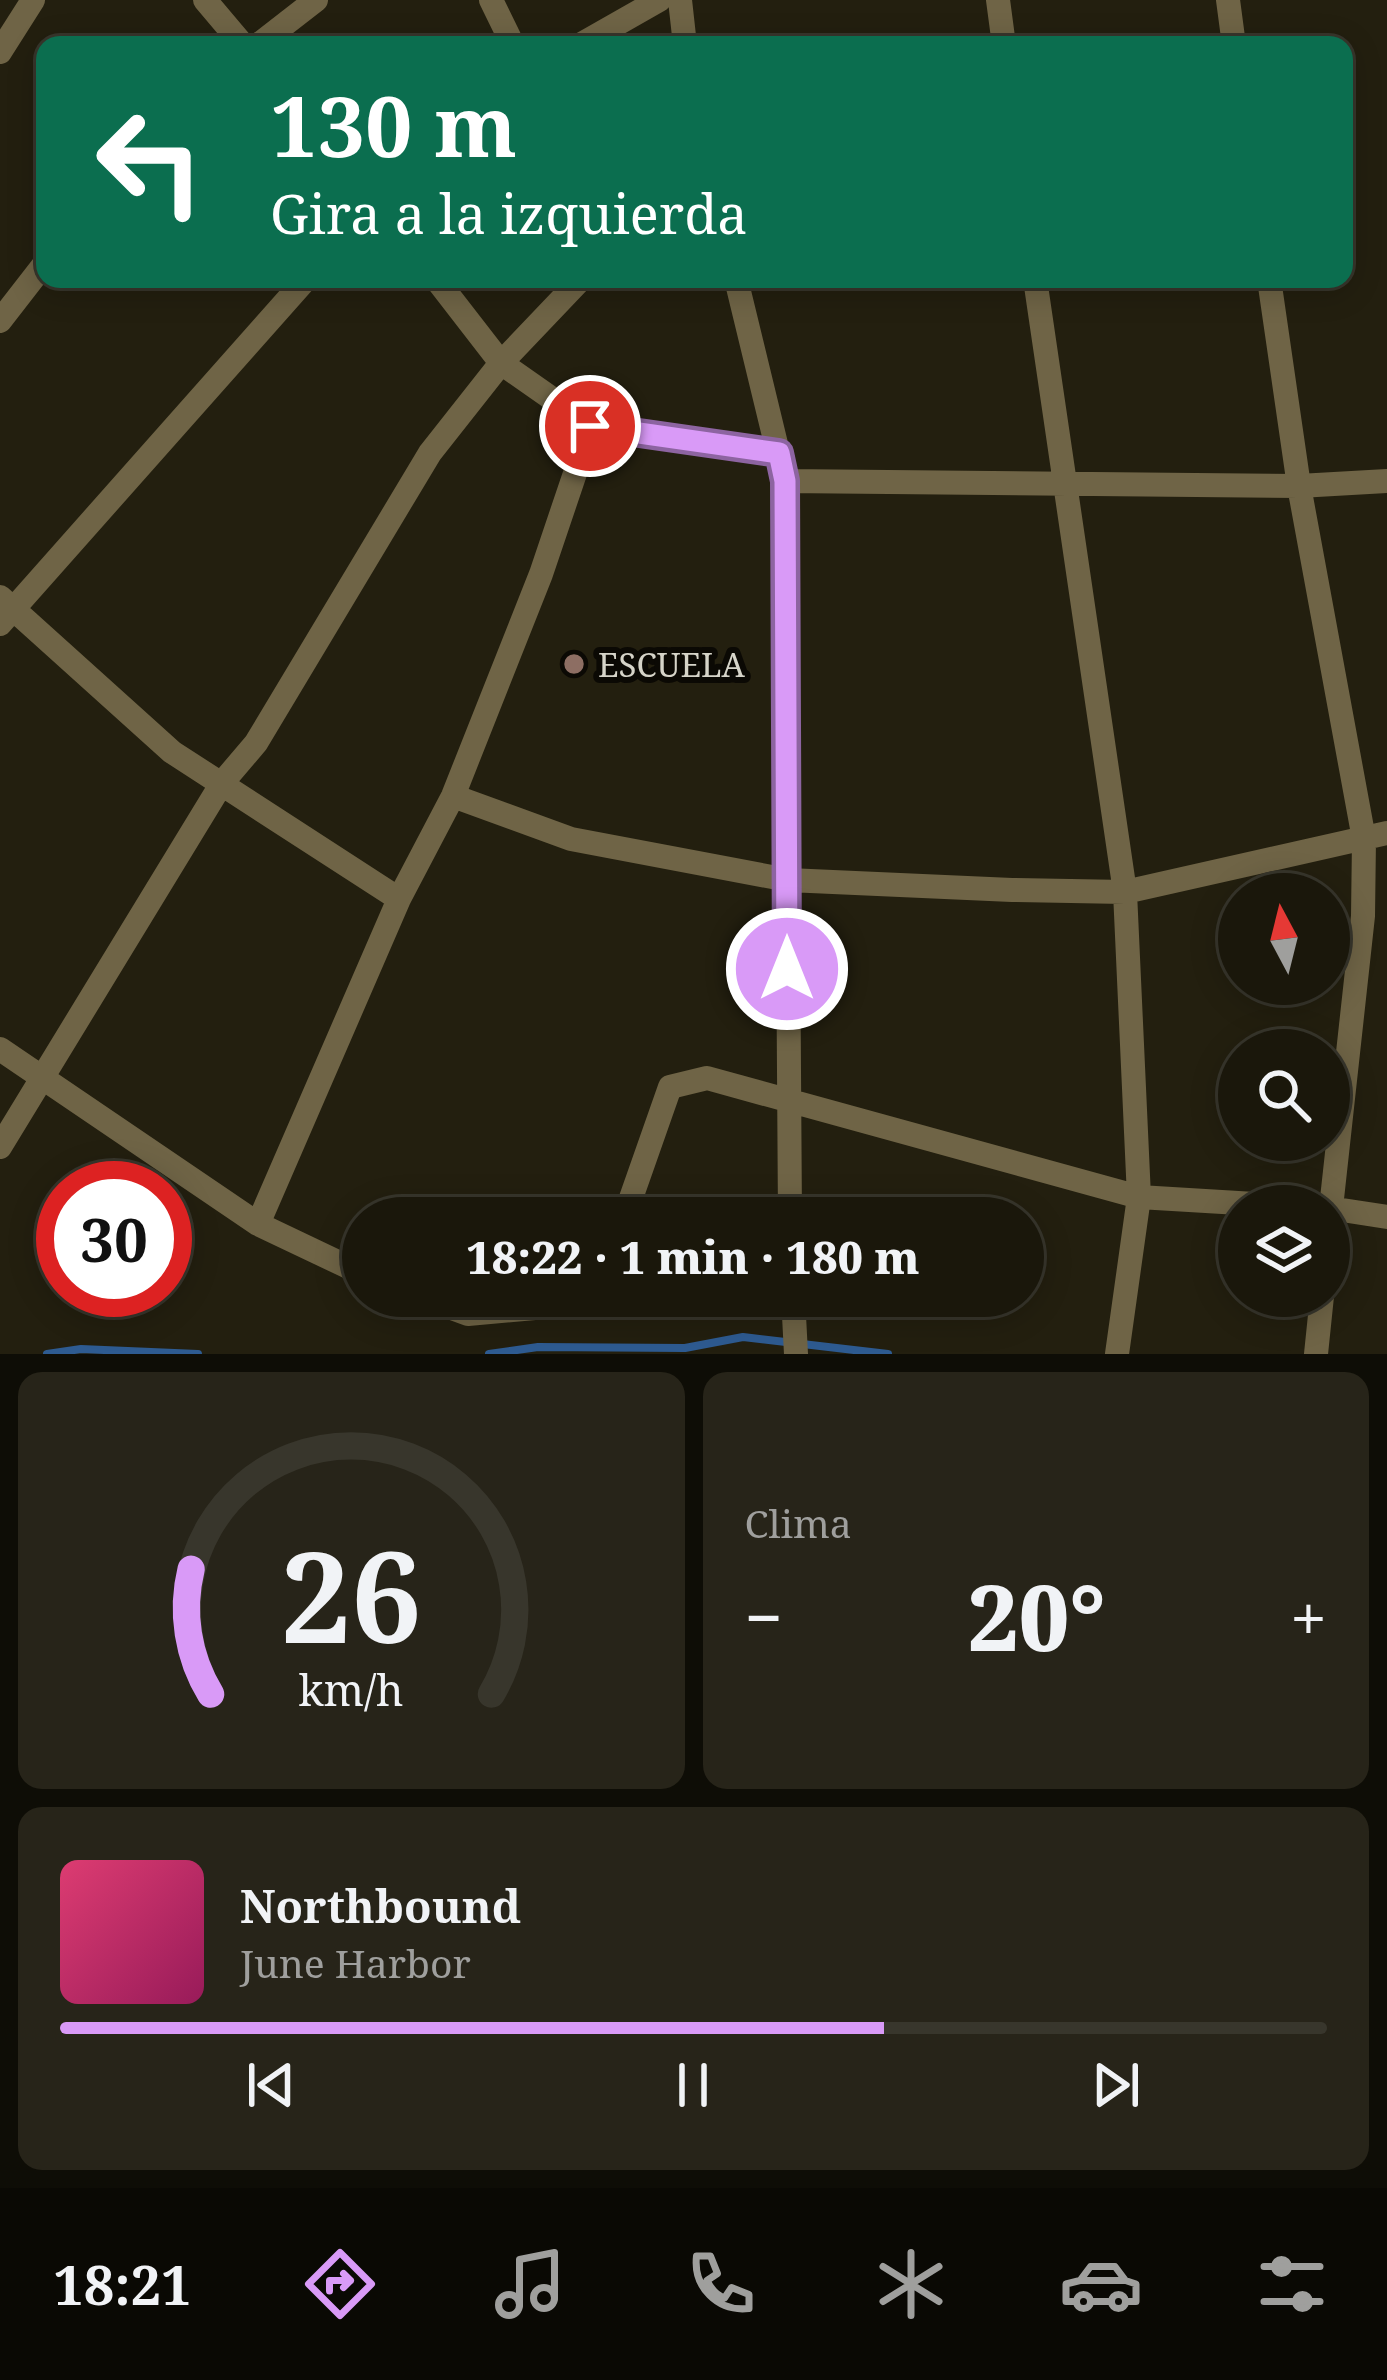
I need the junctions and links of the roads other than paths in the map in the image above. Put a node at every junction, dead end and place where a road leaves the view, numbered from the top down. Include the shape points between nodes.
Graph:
1 (33, 0) edge
2 (205, 0) edge
3 (316, 0) edge
4 (491, 0) edge
5 (659, 0) edge
6 (680, 0) edge
7 (998, 0) edge
8 (1228, 0) edge
9 (235, 36) edge
10 (270, 36) edge
11 (509, 36) edge
12 (596, 36) edge
13 (685, 36) edge
14 (1003, 36) edge
15 (1233, 36) edge
16 (0, 52) edge
17 (36, 275) edge
18 (298, 288) edge
19 (443, 288) edge
20 (572, 288) edge
21 (738, 288) edge
22 (1036, 288) edge
23 (1270, 288) edge
24 (0, 321) edge
25 (501, 363) junction
26 (590, 426) junction
27 (779, 453) junction
28 (785, 481) junction
29 (1387, 481) edge
30 (1063, 483) junction
31 (1299, 486) junction
32 (4, 610) edge
33 (222, 783) junction
34 (453, 796) junction
35 (1376, 836) edge
36 (788, 880) junction
37 (1125, 892) junction
38 (399, 899) junction
39 (0, 1049) edge
40 (40, 1078) junction
41 (786, 1102) junction
42 (0, 1147) edge
43 (1333, 1185) edge
44 (631, 1197) edge
45 (789, 1197) edge
46 (1139, 1197) junction
47 (1218, 1202) edge
48 (1350, 1215) edge
49 (1387, 1217) edge
50 (258, 1224) junction
51 (342, 1264) edge
52 (794, 1317) edge
53 (1320, 1317) edge
54 (796, 1354) edge
55 (1118, 1354) edge
56 (1316, 1354) edge

1 - 16 street
2 - 9 street
3 - 10 street
4 - 11 street
5 - 12 street
6 - 13 street
7 - 14 street
8 - 15 street
17 - 24 street
18 - 32 street
19 - 25 street
20 - 25 street
21 - 27 street
22 - 30 street
23 - 31 street
25 - 26 street
25 - 33 street via 430,453 256,743
26 - 27 street
26 - 34 street
27 - 28 street
28 - 30 street
28 - 36 street
29 - 31 street
30 - 31 street
30 - 37 street
31 - 35 street
32 - 33 street via 172,752
33 - 38 street
33 - 40 street
34 - 36 street via 571,839
34 - 38 street
35 - 37 street
35 - 43 street
36 - 37 street
36 - 41 street
37 - 46 street
38 - 50 street
39 - 40 street
40 - 42 street
40 - 50 street
41 - 44 street via 707,1078 670,1087
41 - 45 street
41 - 46 street
46 - 47 street
46 - 55 street
48 - 49 street
50 - 51 street
52 - 54 street
53 - 56 street

